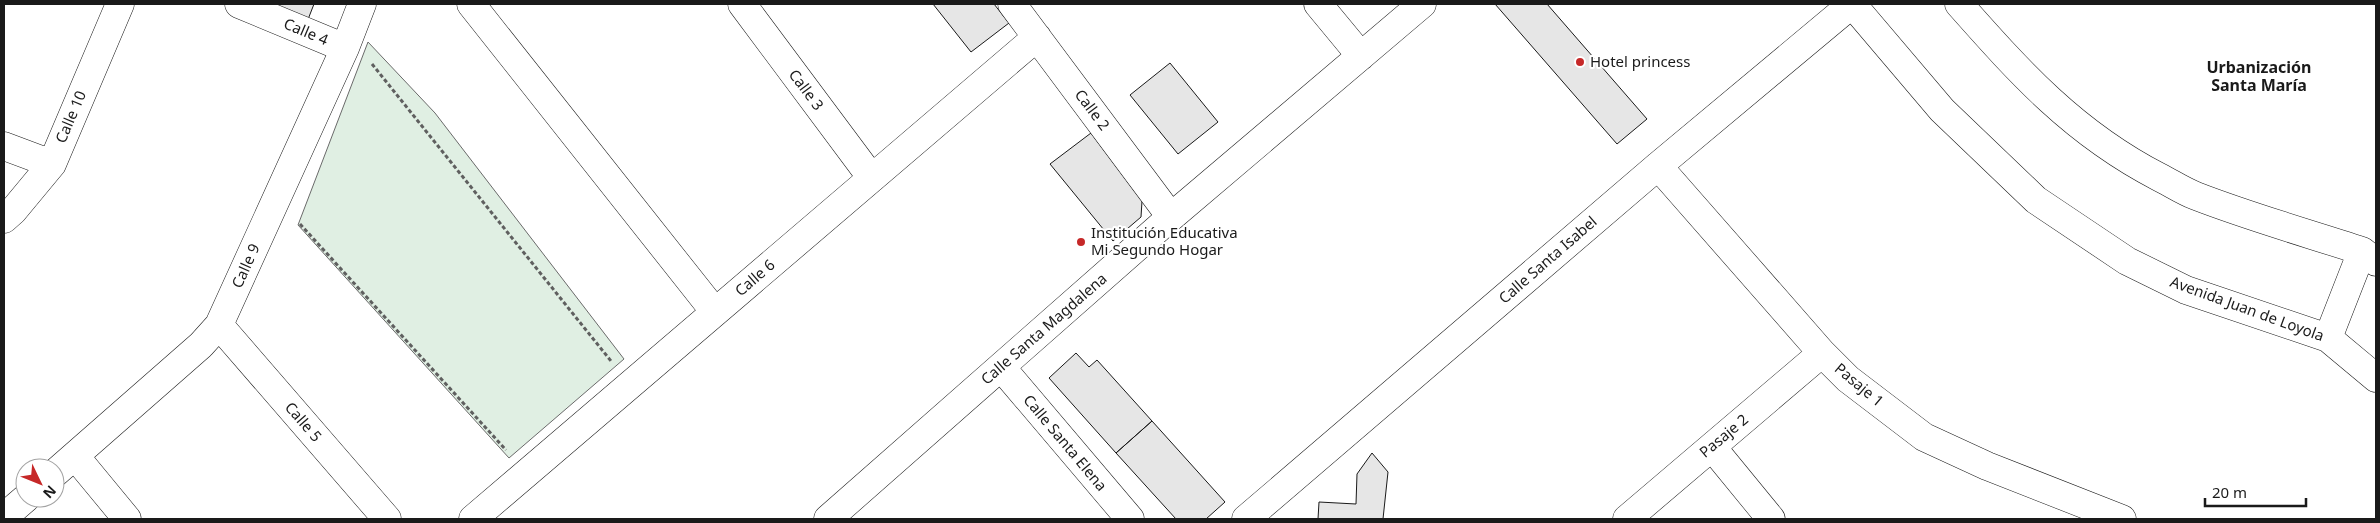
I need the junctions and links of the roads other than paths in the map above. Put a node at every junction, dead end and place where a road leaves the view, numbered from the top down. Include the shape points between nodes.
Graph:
1 (120, 4) edge
2 (239, 4) edge
3 (362, 4) edge
4 (471, 4) edge
5 (742, 4) edge
6 (1012, 4) edge
7 (1318, 4) edge
8 (1422, 4) edge
9 (1852, 4) edge
10 (1959, 4) edge
11 (1037, 37) junction
12 (347, 42) junction
13 (1361, 56) junction
14 (4, 146) edge
15 (52, 164) junction
16 (1658, 166) junction
17 (872, 177) junction
18 (1171, 217) junction
19 (4, 219) edge
20 (2371, 256) edge
21 (716, 312) junction
22 (219, 325) junction
23 (2328, 338) junction
24 (1822, 353) junction
25 (1001, 367) junction
26 (2376, 378) edge
27 (1712, 447) junction
28 (65, 464) edge
29 (15, 508) edge
30 (4, 517) edge
31 (127, 519) edge
32 (387, 519) edge
33 (472, 519) edge
34 (828, 519) edge
35 (1130, 519) edge
36 (1246, 519) edge
37 (1626, 519) edge
38 (1771, 519) edge
39 (2122, 519) edge

1 - 15 street, Calle 10
2 - 12 street, Calle 4
3 - 12 street, Calle 9
4 - 21 street
5 - 17 street, Calle 3
6 - 11 street, Calle 2
7 - 13 street
8 - 13 street, Calle Santa Magdalena
9 - 16 street, Calle Santa Isabel
9 - 23 street, Avenida Juan de Loyola via 1942,110 2036,200 2126,261 2186,290
10 - 20 street via 2057,108 2137,166 2195,195
11 - 17 street, Calle 6
11 - 18 street, Calle 2
12 - 22 street, Calle 9
13 - 18 street, Calle Santa Magdalena
14 - 15 street
15 - 19 street, Calle 10
16 - 24 street, Pasaje 1
16 - 36 street, Calle Santa Isabel
17 - 21 street, Calle 6
18 - 25 street, Calle Santa Magdalena
20 - 23 street
21 - 33 street, Calle 6
22 - 28 street, Calle 9 via 201,345
22 - 32 street, Calle 5
23 - 26 street, Avenida Juan de Loyola
24 - 27 street, Pasaje 2
24 - 39 street, Pasaje 1 via 1848,379 1924,437 1987,466
25 - 34 street, Calle Santa Magdalena
25 - 35 street, Calle Santa Elena
27 - 37 street, Pasaje 2
27 - 38 street
28 - 31 street
29 - 30 street

